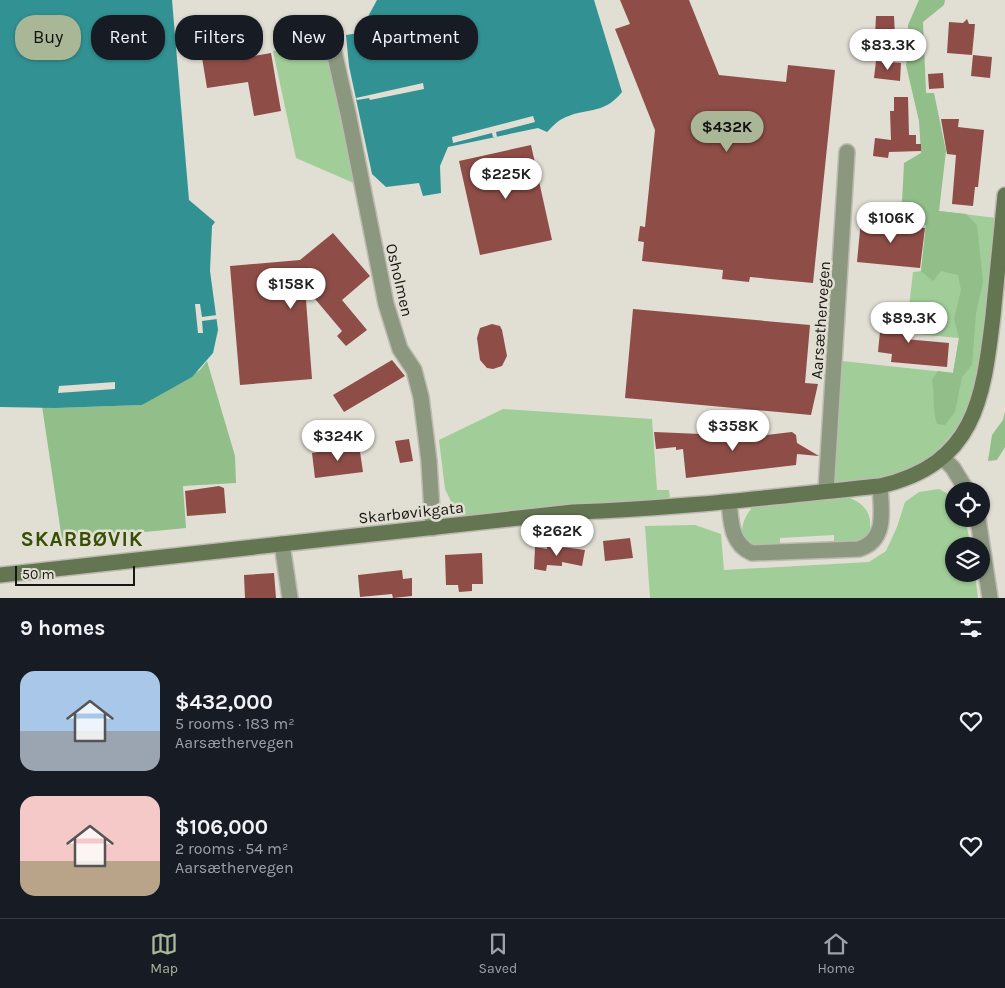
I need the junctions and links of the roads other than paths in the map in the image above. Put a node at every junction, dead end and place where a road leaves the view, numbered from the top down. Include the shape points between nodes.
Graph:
1 (336, 60) edge
2 (847, 152) dead end
3 (1005, 195) edge
4 (942, 457) junction
5 (962, 482) edge
6 (880, 486) junction
7 (826, 491) junction
8 (729, 502) junction
9 (979, 527) edge
10 (433, 528) junction
11 (282, 544) junction
12 (0, 575) edge
13 (290, 598) edge
14 (990, 598) edge

1 - 10 street, Osholmen via 386,304 400,350 414,370 421,396
2 - 7 street, Aarsæthervegen
3 - 4 main road, Skarbøvikgata via 984,386 970,423
4 - 5 street
4 - 6 main road, Skarbøvikgata via 916,474
6 - 7 main road, Skarbøvikgata
6 - 8 street via 880,532 870,544 859,549 752,553 741,548 734,534
7 - 8 main road, Skarbøvikgata
8 - 10 main road, Skarbøvikgata via 646,510 573,512
9 - 14 street
10 - 11 main road, Skarbøvikgata
11 - 12 main road, Skarbøvikgata
11 - 13 street

